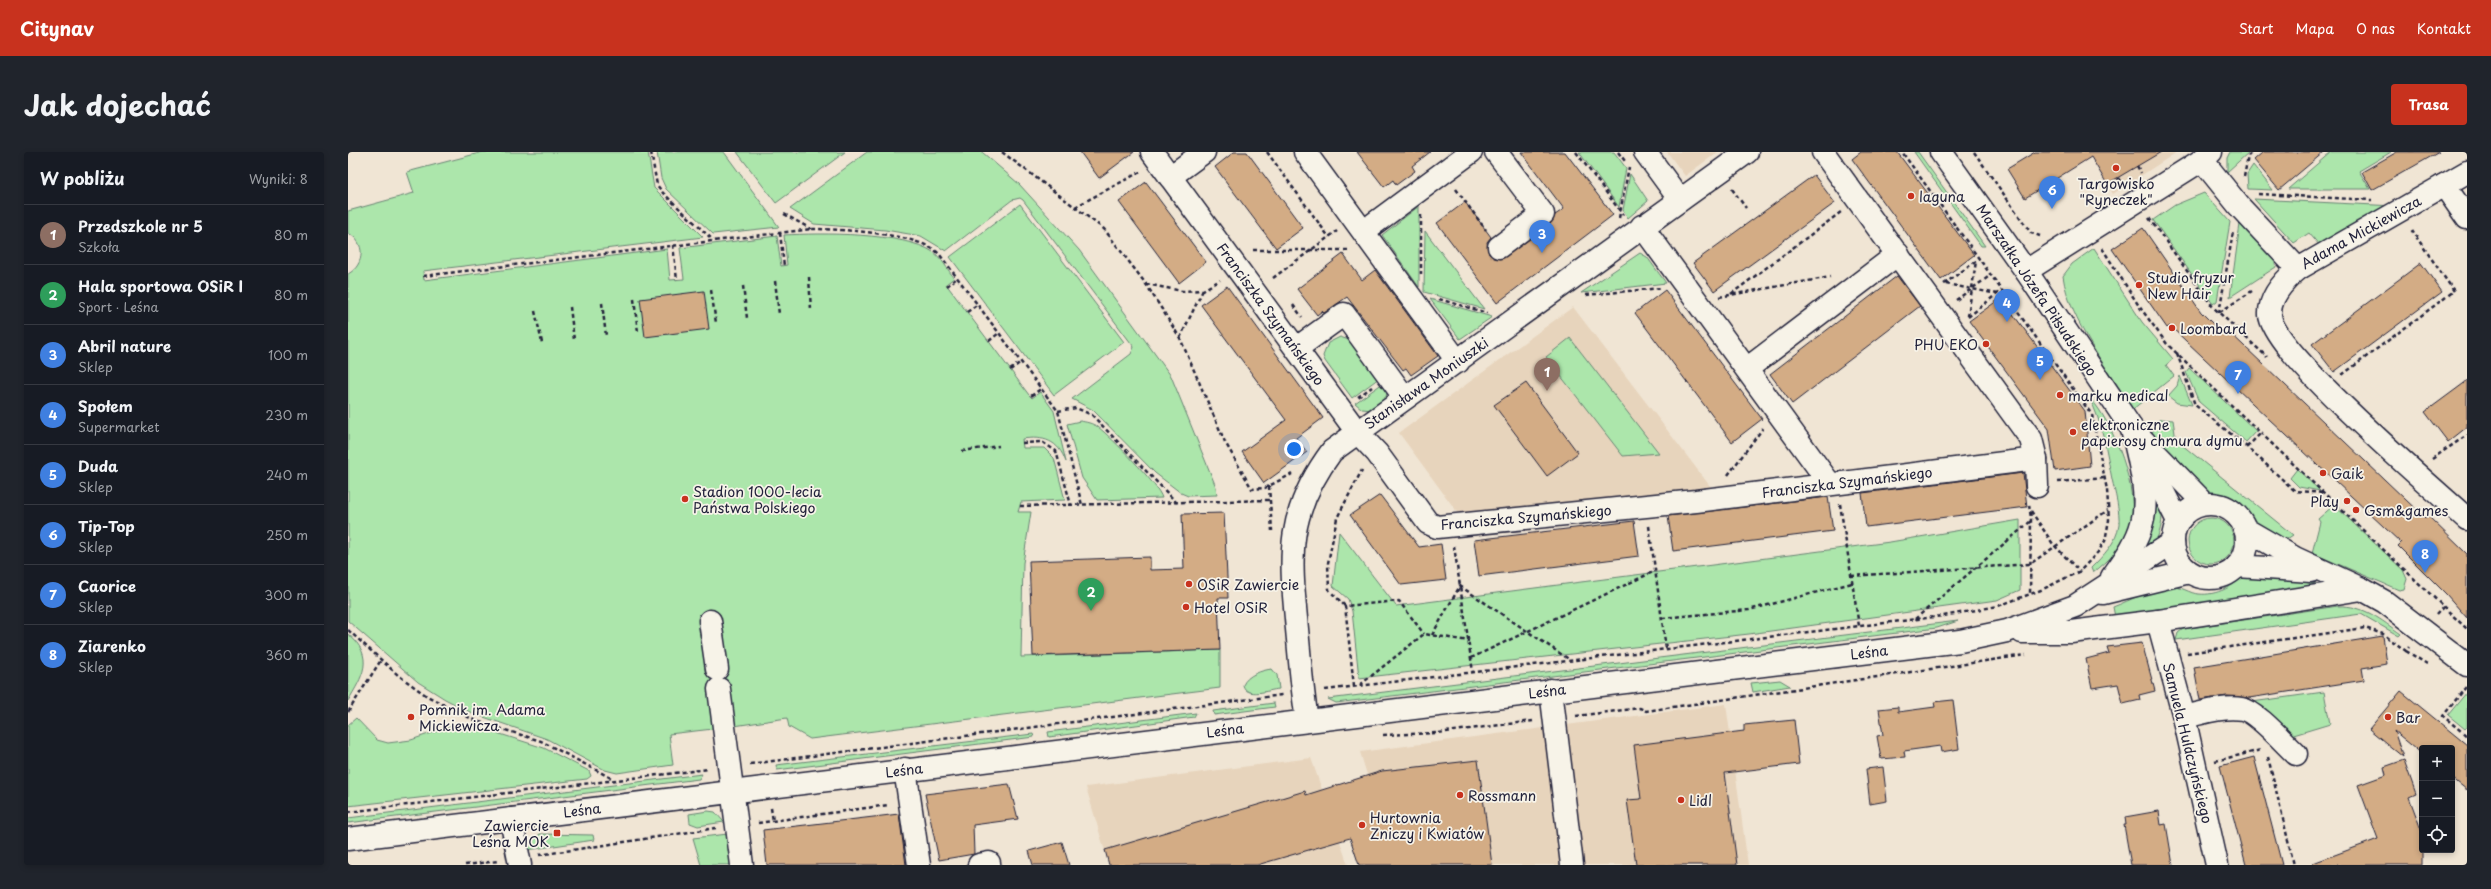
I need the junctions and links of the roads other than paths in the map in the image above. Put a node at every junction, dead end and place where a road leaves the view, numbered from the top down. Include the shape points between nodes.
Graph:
1 (1204, 152) edge
2 (1306, 152) edge
3 (1470, 152) edge
4 (1496, 152) edge
5 (1645, 152) edge
6 (1747, 152) edge
7 (1823, 152) edge
8 (1941, 152) edge
9 (2206, 156) edge
10 (1150, 160) edge
11 (2467, 172) edge
12 (1170, 177) junction
13 (2444, 185) junction
14 (1680, 200) junction
15 (2467, 218) edge
16 (1633, 221) junction
17 (1361, 240) junction
18 (1499, 247) road end
19 (1898, 254) junction
20 (2298, 269) junction
21 (2026, 271) junction
22 (1297, 348) junction
23 (1458, 362) junction
24 (1748, 368) junction
25 (1405, 398) junction
26 (2132, 429) junction
27 (1357, 432) junction
28 (2036, 459) junction
29 (1835, 492) junction
30 (2033, 494) road end
31 (2205, 504) junction
32 (2467, 519) edge
33 (2245, 529) junction
34 (2175, 532) junction
35 (2237, 566) junction
36 (2189, 572) junction
37 (2325, 573) junction
38 (2362, 588) junction
39 (2101, 590) junction
40 (710, 621) dead end
41 (2158, 621) junction
42 (2007, 631) junction
43 (2467, 665) edge
44 (1550, 690) junction
45 (2184, 717) junction
46 (1306, 720) junction
47 (2296, 754) dead end
48 (905, 769) junction
49 (732, 791) junction
50 (511, 819) junction
51 (348, 839) edge
52 (520, 865) edge
53 (742, 865) edge
54 (919, 865) edge
55 (1572, 865) edge
56 (2217, 865) edge

1 - 12 street
2 - 17 street
3 - 17 street
4 - 18 street via 1543,214
5 - 14 street
6 - 14 street, Stanisława Moniuszki
7 - 19 street
8 - 21 street, Marszałka Józefa Piłsudskiego
9 - 20 street, Adama Mickiewicza via 2239,206
9 - 21 street
10 - 12 street, Franciszka Szymańskiego
11 - 13 street, Adama Mickiewicza
12 - 22 street, Franciszka Szymańskiego
13 - 15 street
13 - 20 street, Adama Mickiewicza
14 - 16 street, Stanisława Moniuszki
16 - 23 street, Stanisława Moniuszki
16 - 24 street via 1694,295
17 - 23 street
19 - 24 street
19 - 28 street via 1937,290 2030,439
20 - 32 street via 2285,280 2273,301 2270,315 2276,331 2314,378
21 - 26 street, Marszałka Józefa Piłsudskiego
22 - 25 street via 1344,314
22 - 27 street, Franciszka Szymańskiego
23 - 25 street, Stanisława Moniuszki
24 - 29 street
25 - 27 street, Stanisława Moniuszki
26 - 31 street, Marszałka Józefa Piłsudskiego
26 - 34 street, Marszałka Józefa Piłsudskiego
26 - 39 street via 2140,468 2144,509 2142,522 2126,557
27 - 29 street, Franciszka Szymańskiego via 1377,453 1428,523 1437,527 1711,499
27 - 46 street, Stanisława Moniuszki via 1332,451 1324,462 1296,521 1291,546 1291,572
28 - 29 street, Franciszka Szymańskiego
28 - 30 street
31 - 33 street via 2223,507 2234,514
31 - 34 street via 2188,511
33 - 35 street via 2246,548
33 - 37 street
34 - 36 street via 2178,559
34 - 39 street, Leśna
35 - 36 street via 2223,575 2212,578 2200,577
35 - 37 street
36 - 39 street, Leśna
37 - 38 street
38 - 41 street
38 - 43 street via 2385,602
39 - 42 street, Leśna via 2054,616
40 - 49 street
41 - 42 street via 2071,632
41 - 45 street, Samuela Huldczyńskiego
42 - 44 street, Leśna via 1960,641
44 - 46 street, Leśna
44 - 55 street
45 - 47 street via 2229,708 2244,709
45 - 56 street, Samuela Huldczyńskiego
46 - 48 street, Leśna
48 - 49 street, Leśna
48 - 54 street
49 - 50 street, Leśna
49 - 53 street
50 - 51 street, Leśna
50 - 52 street

